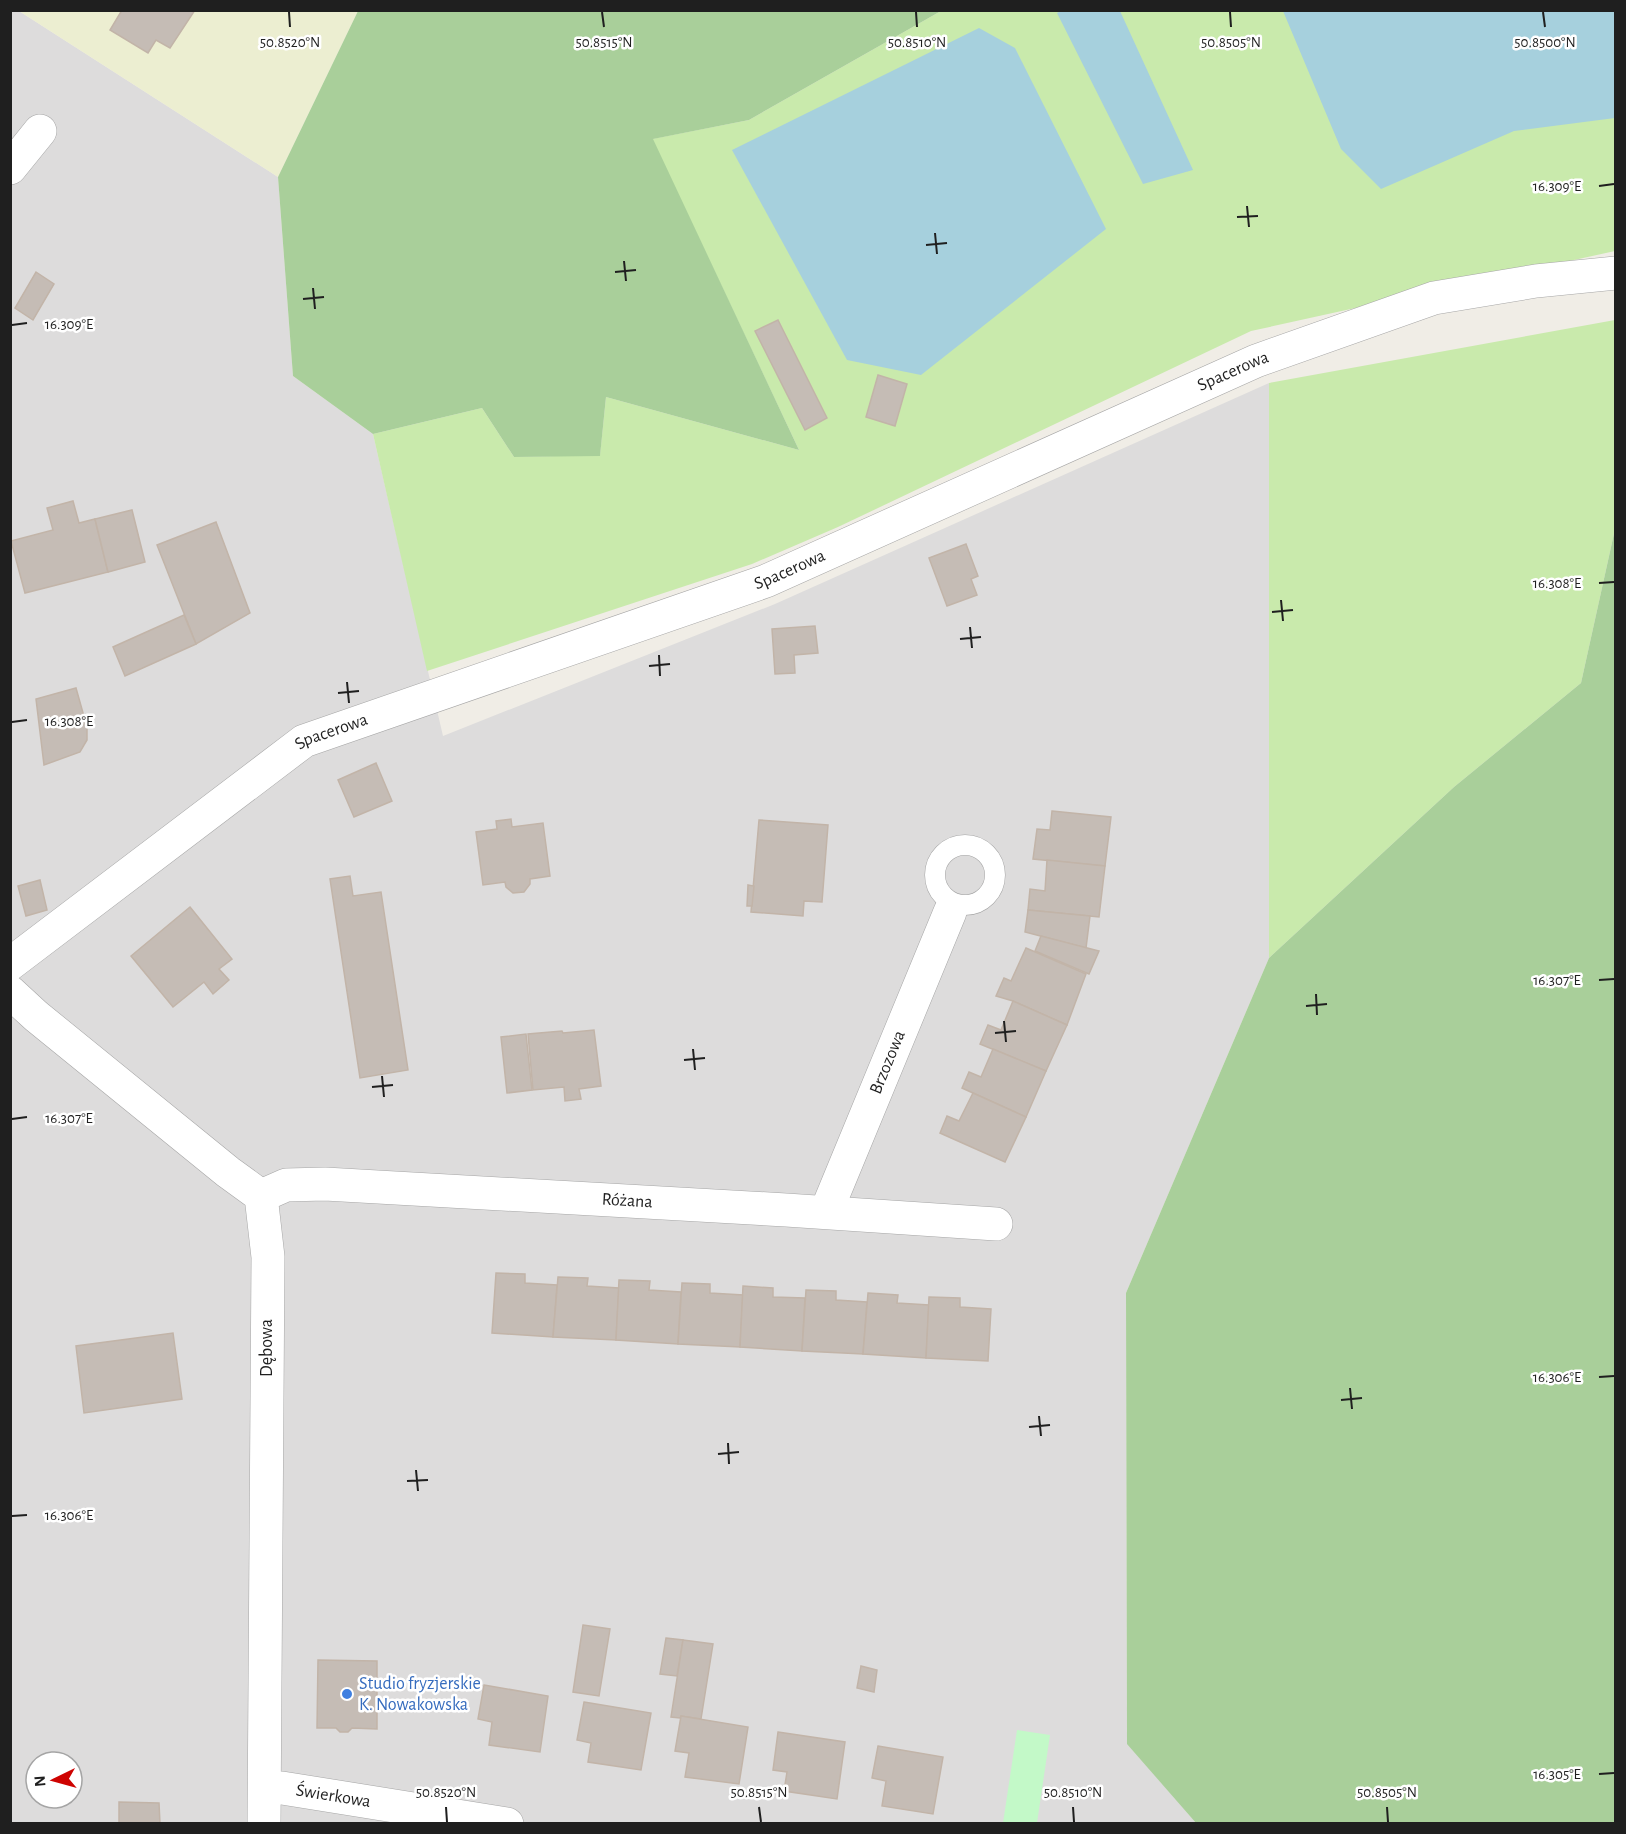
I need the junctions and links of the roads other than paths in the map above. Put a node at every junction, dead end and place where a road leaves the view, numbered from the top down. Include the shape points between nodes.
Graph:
1 (40, 131) dead end
2 (10, 168) edge
3 (1616, 273) edge
4 (952, 908) dead end
5 (10, 964) edge
6 (10, 992) edge
7 (261, 1196) junction
8 (826, 1212) junction
9 (996, 1224) dead end
10 (265, 1788) junction
11 (264, 1824) edge
12 (507, 1824) edge

1 - 2 street
3 - 5 street, Spacerowa via 1434,298 1267,357 766,581 304,741
4 - 8 street, Brzozowa
6 - 7 street
7 - 8 street, Różana via 286,1185 326,1184
7 - 10 street, Dębowa via 268,1257
8 - 9 street, Różana
10 - 11 street, Dębowa
10 - 12 street, Świerkowa

